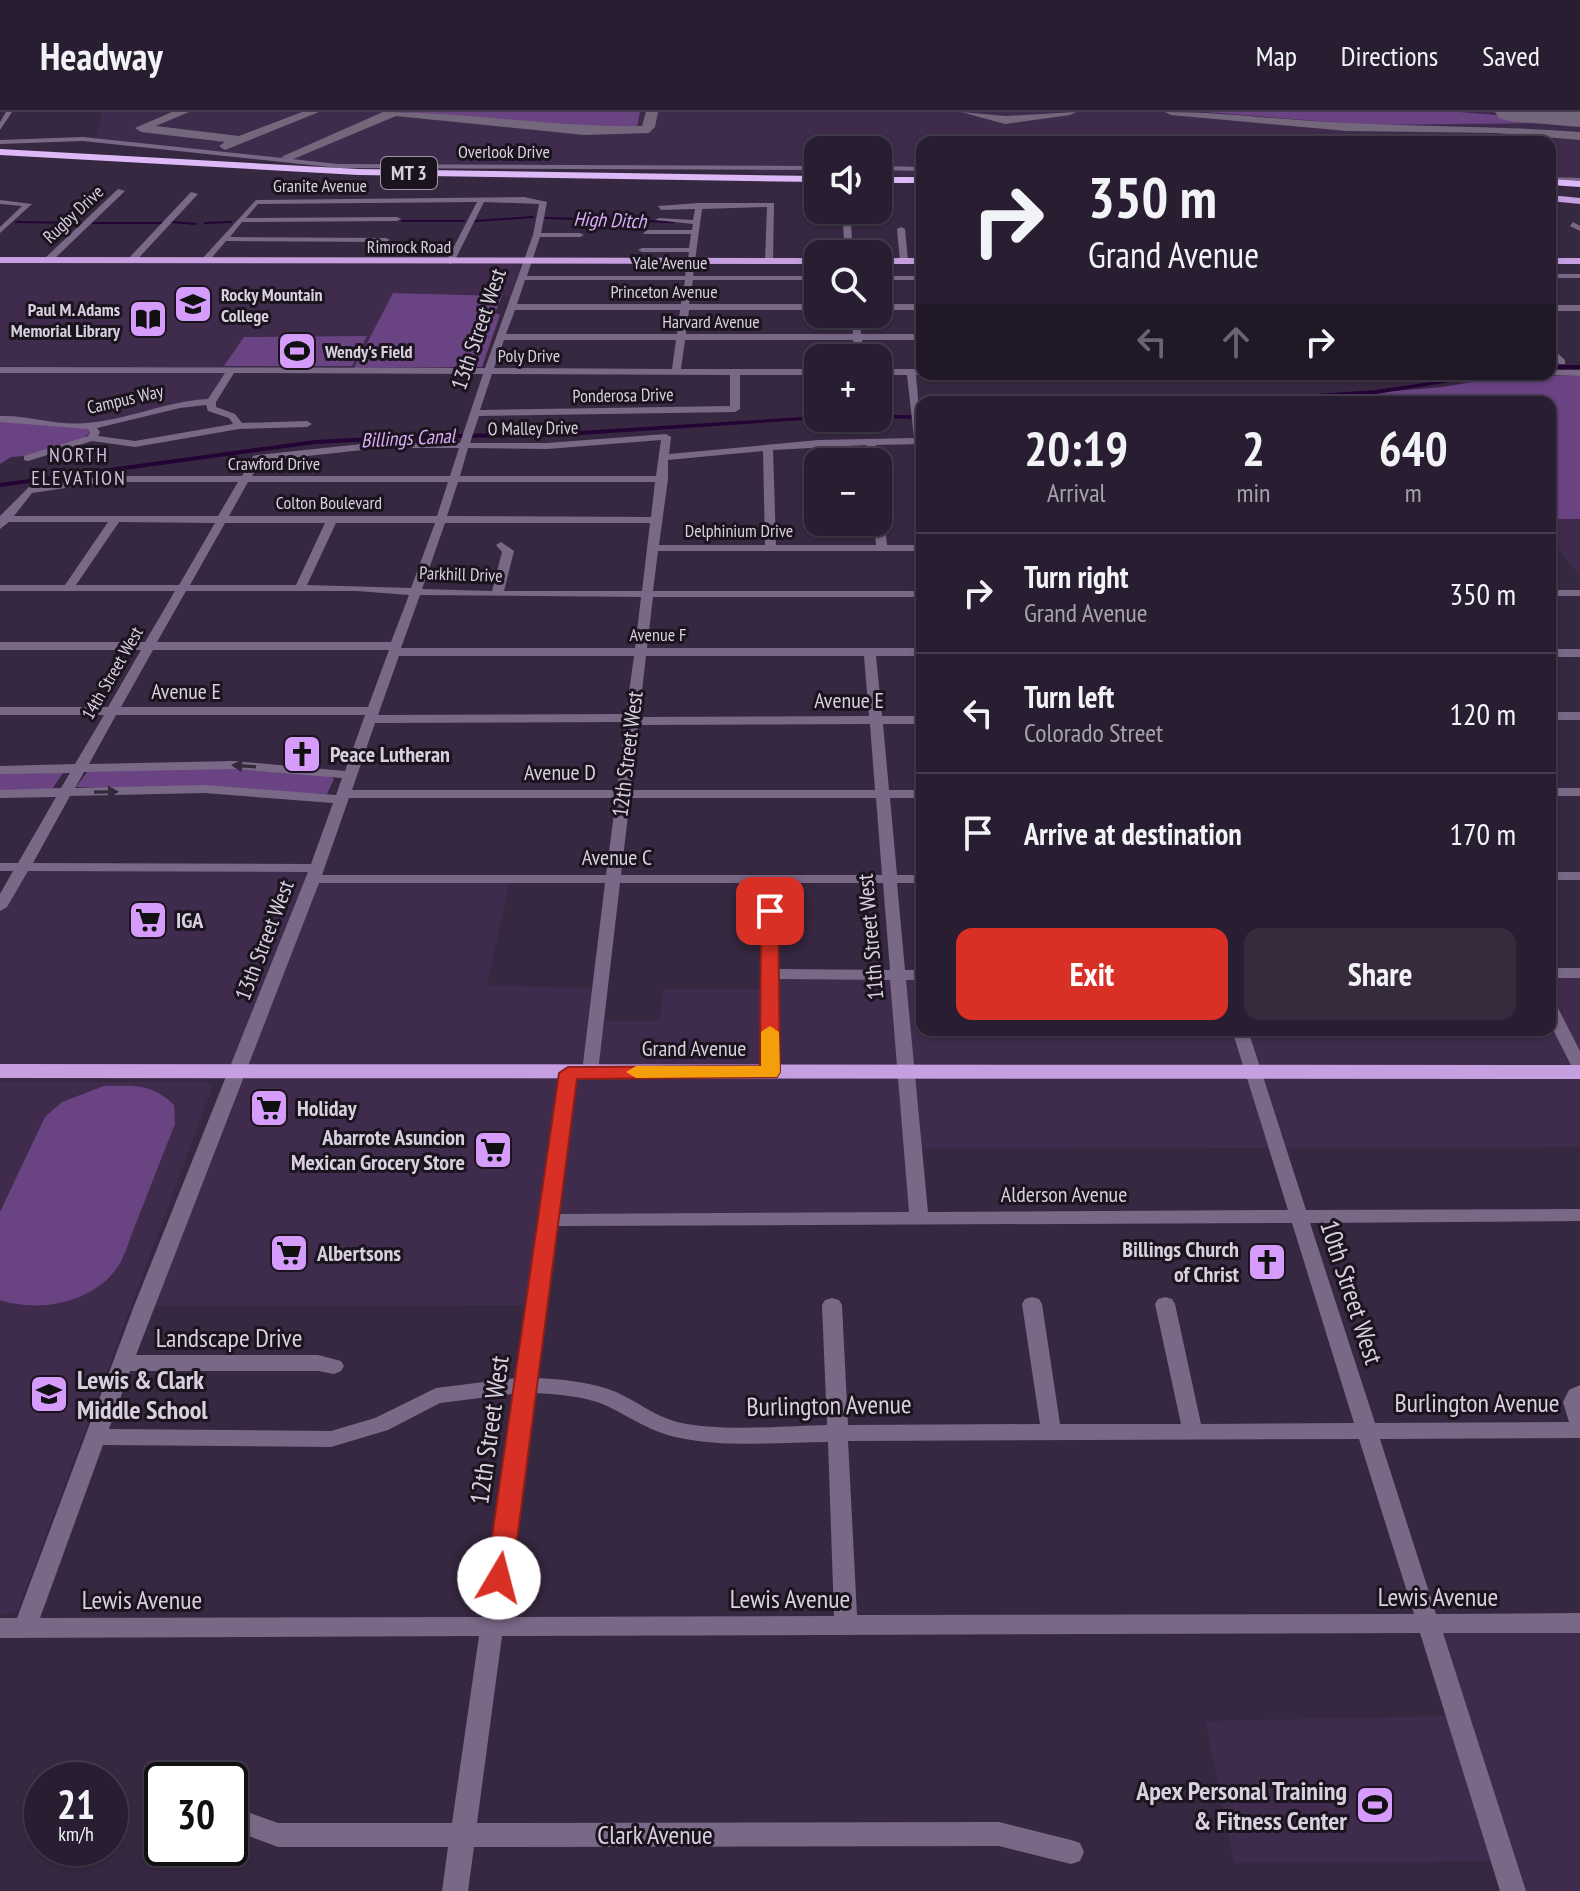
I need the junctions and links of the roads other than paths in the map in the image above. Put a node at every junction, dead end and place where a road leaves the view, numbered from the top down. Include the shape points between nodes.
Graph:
1 (9, 112) edge
2 (0, 128) edge
3 (0, 142) edge
4 (0, 152) edge
5 (217, 155) junction
6 (196, 164) junction
7 (804, 168) edge
8 (892, 168) edge
9 (916, 169) edge
10 (804, 179) edge
11 (892, 180) edge
12 (916, 180) edge
13 (1556, 182) edge
14 (1580, 183) edge
15 (121, 191) dead end
16 (194, 194) dead end
17 (1556, 199) edge
18 (407, 201) junction
19 (481, 201) junction
20 (1580, 201) edge
21 (0, 202) edge
22 (543, 202) joint
23 (699, 205) junction
24 (661, 208) dead end
25 (397, 219) junction
26 (241, 220) junction
27 (659, 220) dead end
28 (847, 224) dead end
29 (697, 227) junction
30 (901, 229) dead end
31 (0, 231) edge
32 (646, 232) dead end
33 (537, 235) junction
34 (580, 235) dead end
35 (222, 239) junction
36 (386, 240) junction
37 (848, 240) edge
38 (642, 250) dead end
39 (692, 250) junction
40 (0, 260) edge
41 (205, 260) junction
42 (47, 261) junction
43 (131, 261) junction
44 (527, 261) junction
45 (769, 261) junction
46 (804, 261) edge
47 (892, 261) edge
48 (904, 261) junction
49 (916, 261) edge
50 (1556, 261) edge
51 (1580, 261) edge
52 (374, 262) junction
53 (450, 262) junction
54 (690, 262) junction
55 (1556, 276) edge
56 (1580, 276) edge
57 (521, 278) junction
58 (688, 278) junction
59 (804, 278) edge
60 (892, 278) edge
61 (916, 278) edge
62 (686, 306) junction
63 (511, 307) junction
64 (804, 307) edge
65 (892, 307) edge
66 (916, 307) edge
67 (1556, 308) edge
68 (1580, 308) edge
69 (856, 328) edge
70 (500, 337) junction
71 (682, 337) junction
72 (857, 337) junction
73 (916, 337) edge
74 (858, 344) edge
75 (1556, 356) edge
76 (1556, 362) edge
77 (1562, 362) junction
78 (1580, 362) edge
79 (0, 370) edge
80 (232, 370) junction
81 (489, 371) junction
82 (676, 372) junction
83 (735, 372) junction
84 (804, 372) edge
85 (892, 372) edge
86 (911, 372) junction
87 (916, 372) edge
88 (1556, 373) edge
89 (1580, 373) edge
90 (214, 398) junction
91 (474, 413) junction
92 (0, 419) edge
93 (916, 421) edge
94 (307, 424) dead end
95 (89, 425) junction
96 (239, 426) junction
97 (666, 437) joint
98 (92, 438) junction
99 (466, 439) junction
100 (871, 441) junction
101 (916, 441) edge
102 (872, 448) edge
103 (768, 449) junction
104 (665, 457) junction
105 (28, 458) dead end
106 (257, 458) joint
107 (244, 479) junction
108 (454, 479) junction
109 (663, 479) junction
110 (116, 519) junction
111 (220, 519) junction
112 (332, 520) junction
113 (441, 520) junction
114 (657, 520) junction
115 (2, 522) edge
116 (881, 536) edge
117 (501, 545) dead end
118 (653, 548) junction
119 (771, 548) junction
120 (882, 548) junction
121 (916, 548) edge
122 (0, 588) edge
123 (68, 588) junction
124 (181, 588) junction
125 (300, 588) junction
126 (416, 591) junction
127 (1556, 593) edge
128 (1580, 593) edge
129 (497, 594) junction
130 (647, 594) junction
131 (916, 594) edge
132 (0, 646) edge
133 (148, 646) junction
134 (395, 649) junction
135 (870, 652) junction
136 (916, 652) edge
137 (640, 653) junction
138 (1556, 653) edge
139 (1580, 653) edge
140 (0, 711) edge
141 (111, 711) junction
142 (371, 715) junction
143 (1556, 716) edge
144 (1580, 716) edge
145 (632, 720) junction
146 (876, 720) junction
147 (916, 720) edge
148 (79, 768) junction
149 (0, 770) edge
150 (350, 775) junction
151 (1556, 792) edge
152 (1580, 792) edge
153 (65, 793) junction
154 (0, 794) edge
155 (622, 794) junction
156 (883, 794) junction
157 (916, 794) edge
158 (342, 797) junction
159 (24, 866) junction
160 (0, 867) edge
161 (315, 873) junction
162 (1556, 876) edge
163 (1580, 876) edge
164 (612, 878) junction
165 (769, 879) junction
166 (890, 879) junction
167 (916, 879) edge
168 (0, 907) edge
169 (1556, 973) edge
170 (1580, 973) edge
171 (771, 974) junction
172 (897, 975) junction
173 (916, 975) edge
174 (1556, 1020) edge
175 (1242, 1036) edge
176 (1580, 1070) edge
177 (0, 1071) edge
178 (906, 1071) junction
179 (590, 1072) junction
180 (770, 1072) junction
181 (1253, 1072) junction
182 (238, 1073) junction
183 (568, 1073) junction
184 (1580, 1215) edge
185 (1299, 1217) junction
186 (919, 1218) junction
187 (547, 1220) junction
188 (1032, 1304) dead end
189 (1165, 1304) dead end
190 (832, 1305) dead end
191 (125, 1363) junction
192 (334, 1366) dead end
193 (525, 1385) junction
194 (1580, 1393) edge
195 (1580, 1427) edge
196 (1367, 1431) junction
197 (838, 1432) junction
198 (1051, 1432) junction
199 (1193, 1432) junction
200 (97, 1437) junction
201 (1580, 1623) edge
202 (1428, 1624) junction
203 (846, 1625) junction
204 (492, 1626) junction
205 (0, 1628) edge
206 (25, 1628) junction
207 (248, 1824) edge
208 (462, 1834) junction
209 (1071, 1852) dead end
210 (455, 1891) edge
211 (1513, 1891) edge

1 - 2 street
3 - 5 street, Overlook Drive via 83,139
4 - 6 highway, MT 3
5 - 6 street
5 - 7 street, Overlook Drive via 338,166
6 - 10 highway, MT 3 via 423,174
8 - 9 street
11 - 12 highway
13 - 14 highway
15 - 42 street, Rugby Drive
16 - 43 street
17 - 20 main road
18 - 19 street, Granite Avenue
18 - 25 street
18 - 26 street, Granite Avenue via 256,202
19 - 22 street, Granite Avenue
19 - 53 street
21 - 31 street via 28,204
22 - 33 street, 13th Street West
23 - 24 street
23 - 29 street
23 - 45 street via 771,205
25 - 26 street
25 - 36 street
26 - 35 street
27 - 29 street
28 - 37 street
29 - 32 street
29 - 39 street
30 - 48 street
33 - 34 street
33 - 44 street, 13th Street West
35 - 36 street
35 - 41 street
36 - 52 street
38 - 39 street
39 - 54 street
40 - 42 main road, Rimrock Road
41 - 43 main road, Rimrock Road
41 - 52 main road, Rimrock Road
42 - 43 main road, Rimrock Road
44 - 53 main road, Rimrock Road
44 - 54 main road, Rimrock Road
44 - 57 street, 13th Street West
45 - 46 main road, Rimrock Road
45 - 54 main road, Rimrock Road
47 - 48 main road
48 - 49 main road
50 - 51 main road
52 - 53 main road, Rimrock Road
54 - 58 street
55 - 56 street
57 - 58 street, Yale Avenue
57 - 63 street, 13th Street West
58 - 59 street, Yale Avenue
58 - 62 street
60 - 61 street
62 - 63 street, Princeton Avenue
62 - 64 street, Princeton Avenue
62 - 71 street
63 - 70 street, 13th Street West
65 - 66 street
67 - 68 street
69 - 72 street
70 - 71 street, Harvard Avenue
70 - 81 street, 13th Street West
71 - 72 street, Harvard Avenue
71 - 82 street
72 - 73 street, Harvard Avenue
72 - 74 street
75 - 77 street
76 - 77 street
77 - 78 street
79 - 80 street, Poly Drive
80 - 81 street, Poly Drive
80 - 90 street
81 - 82 street, Poly Drive
81 - 91 street, 13th Street West
82 - 83 street, Poly Drive
83 - 84 street, Poly Drive
83 - 91 street, Ponderosa Drive via 735,409
85 - 86 street
86 - 87 street
86 - 93 street
88 - 89 street
90 - 95 street, Campus Way
90 - 96 street via 211,409 232,416
91 - 99 street, 13th Street West
92 - 95 street, Campus Way
94 - 96 street
95 - 98 street via 95,432
96 - 98 street via 135,444
97 - 99 street, O Malley Drive via 547,446
97 - 104 street, 12th Street West
98 - 105 street
99 - 106 street, O Malley Drive
99 - 108 street, 13th Street West
100 - 101 street
100 - 102 street
100 - 103 street
103 - 104 street
103 - 119 street
104 - 109 street, 12th Street West
106 - 107 street, 14th Street West
107 - 108 street, Crawford Drive
107 - 111 street, 14th Street West
107 - 115 street, Crawford Drive via 106,479 29,490
108 - 109 street, Crawford Drive
108 - 113 street, 13th Street West
109 - 114 street, 12th Street West
110 - 111 street, Colton Boulevard
110 - 115 street, Colton Boulevard
110 - 123 street
111 - 112 street, Colton Boulevard
111 - 124 street, 14th Street West
112 - 113 street, Colton Boulevard
112 - 125 street
113 - 114 street, Colton Boulevard
113 - 126 street, 13th Street West
114 - 118 street, 12th Street West
116 - 120 street
117 - 129 street via 508,551
118 - 119 street, Delphinium Drive
118 - 130 street, 12th Street West
119 - 120 street, Delphinium Drive
120 - 121 street, Delphinium Drive
122 - 123 street, Parkhill Drive
123 - 124 street, Parkhill Drive
124 - 125 street, Parkhill Drive
124 - 133 street, 14th Street West
125 - 126 street, Parkhill Drive
126 - 129 street, Parkhill Drive
126 - 134 street, 13th Street West
127 - 128 street
129 - 130 street, Parkhill Drive
130 - 131 street, Parkhill Drive
130 - 137 street, 12th Street West
132 - 133 street, Avenue F
133 - 134 street, Avenue F
133 - 141 street, 14th Street West
134 - 137 street, Avenue F
134 - 142 street, 13th Street West
135 - 136 street, Avenue F
135 - 137 street, Avenue F
135 - 146 street, 11th Street West
137 - 145 street, 12th Street West
138 - 139 street
140 - 141 street, Avenue E
141 - 142 street, Avenue E
141 - 148 street, 14th Street West
142 - 145 street, Avenue E
142 - 150 street, 13th Street West
143 - 144 street
145 - 146 street, Avenue E
145 - 155 street, 12th Street West
146 - 147 street, Avenue E
146 - 156 street, 11th Street West
148 - 149 street
150 -> 148 street via 234,765
148 - 153 street, 14th Street West
150 - 158 street, 13th Street West
151 - 152 street
153 - 154 street, Avenue D
153 -> 158 street, Avenue D via 204,789
153 - 159 street, 14th Street West
155 - 156 street, Avenue D
155 - 158 street, Avenue D
155 - 164 street, 12th Street West
156 - 157 street, Avenue D
156 - 166 street, 11th Street West
158 - 161 street, 13th Street West
159 - 160 street, Avenue C
159 - 161 street, Avenue C
159 - 168 street, 14th Street West
161 - 164 street, Avenue C
161 - 182 street, 13th Street West
162 - 163 street
164 - 165 street, Avenue C
164 - 179 street, 12th Street West
165 - 166 street, Avenue C
165 - 171 street
166 - 167 street, Avenue C
166 - 172 street, 11th Street West
169 - 170 street
171 - 172 street
171 - 180 street
172 - 173 street
172 - 178 street, 11th Street West
174 - 176 street
175 - 181 street, 10th Street West
176 - 181 main road, Grand Avenue
177 - 182 main road, Grand Avenue
178 - 180 main road, Grand Avenue
178 - 181 main road, Grand Avenue
178 - 186 street, 11th Street West
179 - 180 main road, Grand Avenue
179 - 183 main road, Grand Avenue
181 - 185 street, 10th Street West
182 - 183 main road, Grand Avenue
182 - 191 street, 13th Street West
183 - 187 street, 12th Street West
184 - 185 street, Alderson Avenue
185 - 186 street, Alderson Avenue
185 - 196 street, 10th Street West
186 - 187 street, Alderson Avenue
187 - 193 street, 12th Street West
188 - 198 street
189 - 199 street
190 - 197 street
191 - 192 street, Landscape Drive
191 - 200 street, 13th Street West
193 - 197 street, Burlington Avenue via 610,1398 645,1419 678,1430
193 - 200 street, Burlington Avenue via 436,1396 381,1424 331,1439
193 - 204 street, 12th Street West
194 - 195 street, Burlington Avenue via 1573,1402
195 - 196 street, Burlington Avenue
196 - 199 street, Burlington Avenue
196 - 202 street, 10th Street West
197 - 198 street, Burlington Avenue
197 - 203 street
198 - 199 street, Burlington Avenue
200 - 206 street, 13th Street West
201 - 202 street, Lewis Avenue
202 - 203 street, Lewis Avenue
202 - 211 street, 10th Street West
203 - 204 street, Lewis Avenue
204 - 206 street, Lewis Avenue
204 - 208 street, 12th Street West
205 - 206 street, Lewis Avenue
207 - 208 street, Clark Avenue via 278,1835
208 - 209 street, Clark Avenue via 999,1834
208 - 210 street, 12th Street West

